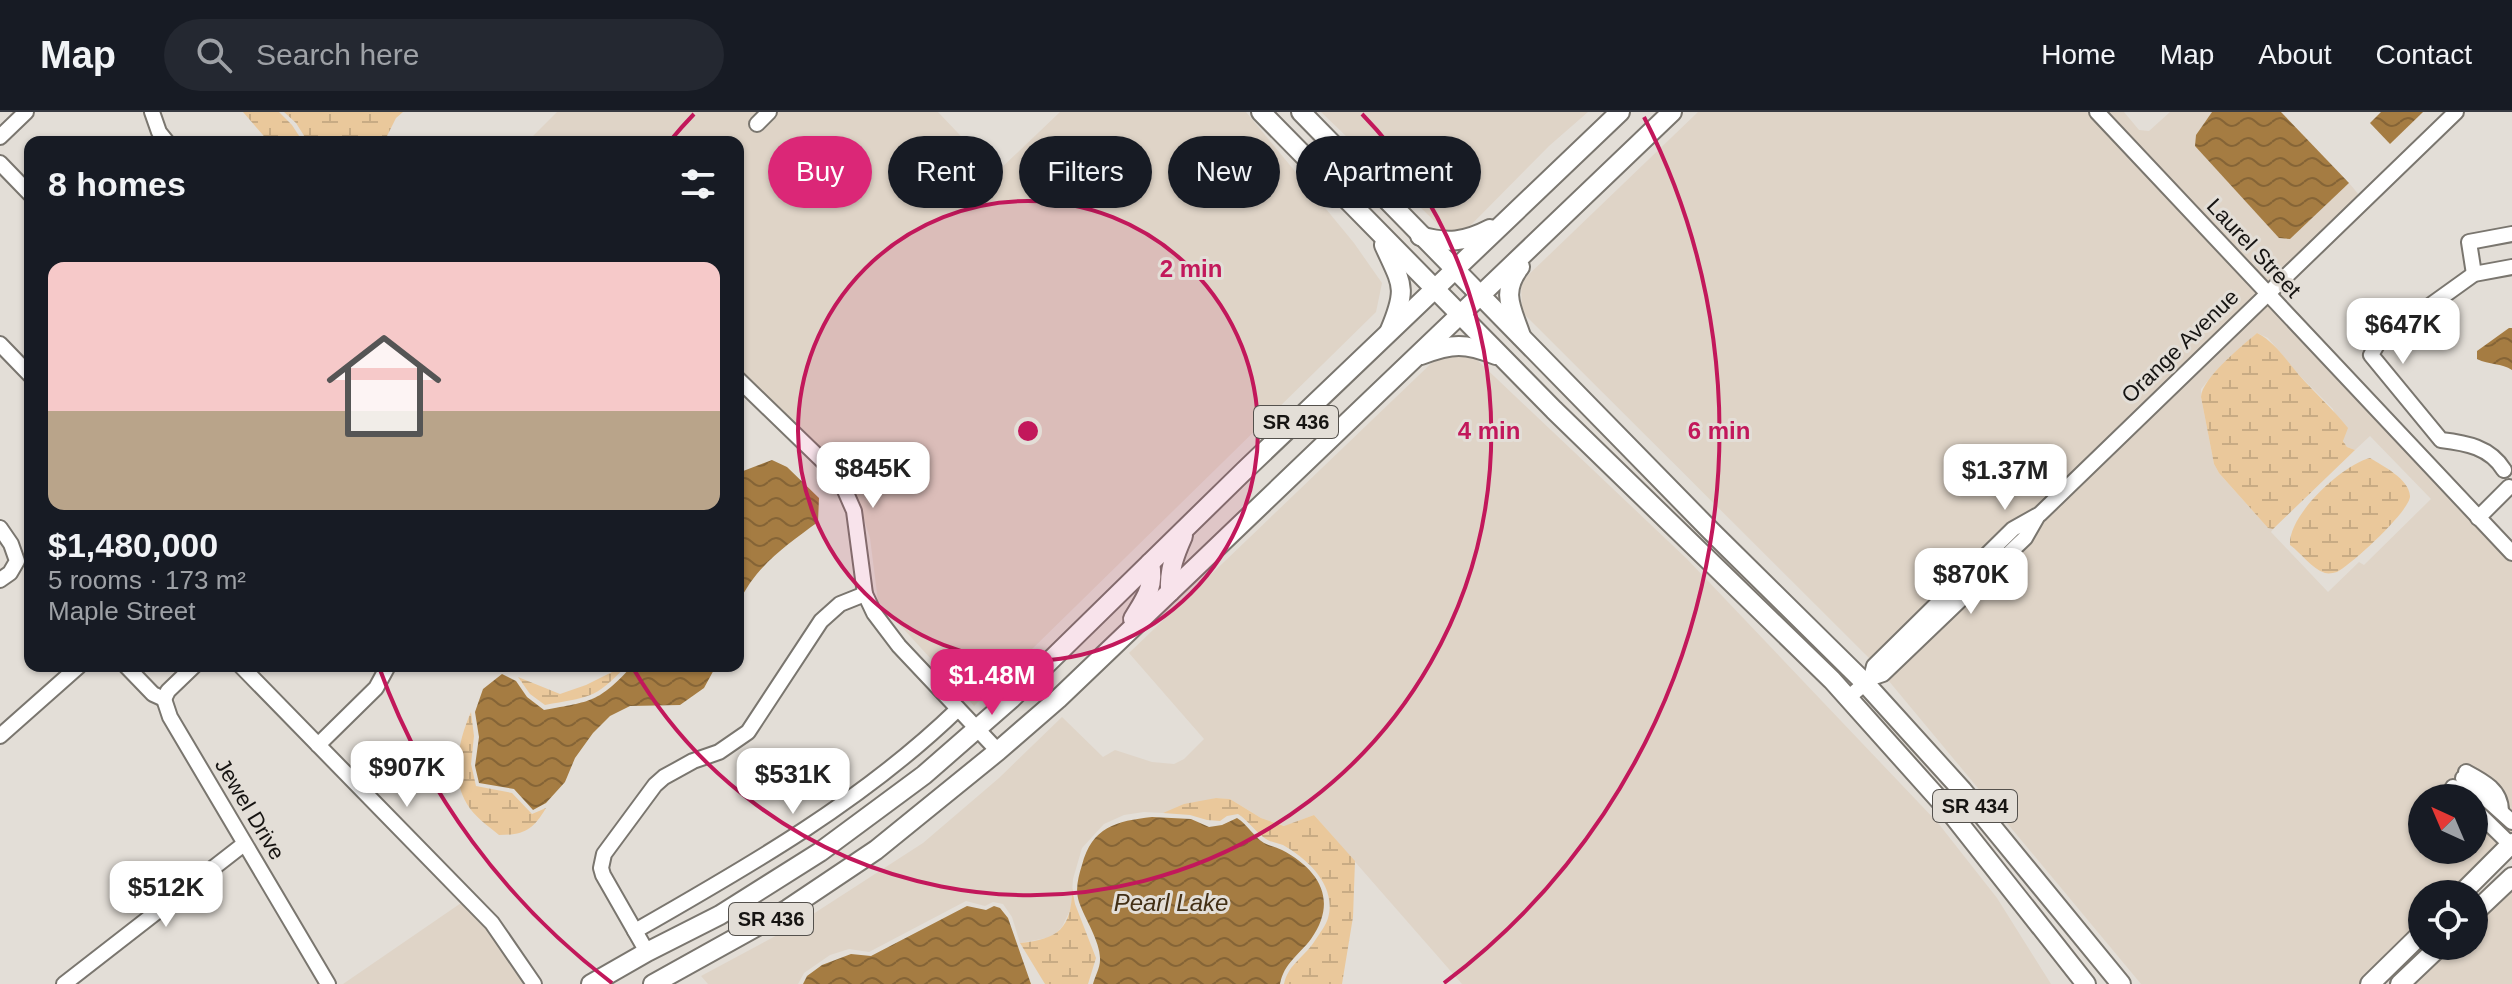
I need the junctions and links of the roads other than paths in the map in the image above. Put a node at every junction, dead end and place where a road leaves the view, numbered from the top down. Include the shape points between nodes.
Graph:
1 (26, 112) edge
2 (152, 112) edge
3 (769, 112) edge
4 (1261, 112) edge
5 (1290, 112) edge
6 (1620, 112) edge
7 (1672, 112) edge
8 (2097, 112) edge
9 (2456, 112) edge
10 (1307, 118) edge
11 (757, 124) dead end
12 (162, 136) edge
13 (0, 137) edge
14 (0, 163) edge
15 (24, 188) edge
16 (1506, 221) junction
17 (1549, 230) junction
18 (1377, 232) junction
19 (2512, 234) edge
20 (1420, 236) junction
21 (2512, 267) edge
22 (1454, 271) junction
23 (2474, 274) junction
24 (1435, 290) junction
25 (2266, 294) junction
26 (1479, 296) junction
27 (1460, 314) junction
28 (1387, 335) junction
29 (1522, 340) junction
30 (0, 344) edge
31 (1502, 357) junction
32 (1415, 358) junction
33 (24, 369) edge
34 (744, 385) edge
35 (2508, 465) edge
36 (2510, 488) edge
37 (1654, 507) junction
38 (2478, 518) junction
39 (1187, 526) junction
40 (0, 528) edge
41 (1711, 531) junction
42 (2512, 553) edge
43 (1150, 563) junction
44 (0, 580) edge
45 (1170, 592) junction
46 (865, 594) junction
47 (1121, 639) junction
48 (72, 672) edge
49 (132, 672) edge
50 (188, 672) edge
51 (247, 672) edge
52 (385, 672) edge
53 (1868, 680) junction
54 (1848, 698) junction
55 (164, 699) junction
56 (958, 709) junction
57 (977, 729) junction
58 (0, 736) edge
59 (318, 745) junction
60 (998, 751) junction
61 (2488, 803) edge
62 (2507, 817) edge
63 (2488, 823) edge
64 (244, 844) junction
65 (2511, 845) edge
66 (2512, 877) edge
67 (2004, 878) junction
68 (2475, 880) edge
69 (2488, 900) edge
70 (2053, 902) junction
71 (2032, 913) junction
72 (635, 931) junction
73 (2079, 934) junction
74 (2408, 947) edge
75 (647, 952) junction
76 (2425, 960) edge
77 (321, 981) edge
78 (64, 984) edge
79 (534, 984) edge
80 (591, 984) edge
81 (653, 984) edge
82 (2086, 984) edge
83 (2121, 984) edge
84 (2370, 984) edge
85 (2400, 984) edge

1 - 13 street
2 - 12 street
3 - 11 street
4 - 18 main road, SR 434
5 - 10 main road
6 - 16 main road, SR 436
7 - 17 main road, SR 436
8 - 25 street, Laurel Street
9 - 25 street, Orange Avenue
10 - 20 main road, SR 434
14 - 15 street
16 - 20 main road via 1453,242
16 - 22 main road, SR 436
17 - 26 main road, SR 436
17 - 29 main road via 1508,288
18 - 24 main road, SR 434
18 - 28 main road via 1402,293
19 - 23 street via 2469,242
20 - 22 main road, SR 434
21 - 23 street
22 - 24 main road, SR 436
22 - 26 main road, SR 434
23 - 35 street via 2378,343 2371,355 2441,440 2469,444
24 - 27 main road, SR 434
24 - 28 main road, SR 436
25 - 38 street, Laurel Street
25 - 53 street, Orange Avenue via 2040,514 2025,538 1883,674
26 - 27 main road, SR 436
26 - 29 main road, SR 434
27 - 31 main road, SR 434
27 - 32 main road, SR 436
28 - 39 main road, SR 436
29 - 41 main road, SR 434
30 - 33 street
31 - 32 main road via 1456,344
31 - 37 main road, SR 434
32 - 45 main road, SR 436
34 - 46 street via 843,486 854,511
35 - 36 street via 2504,479
36 - 38 street
37 - 41 main road via 1675,511
37 - 54 main road, SR 434
38 - 42 street, Laurel Street
39 - 43 main road, SR 436
39 - 45 main road via 1172,561
40 - 44 street via 17,561
41 - 53 main road, SR 434
43 - 47 main road via 1153,578 1147,595
43 - 57 main road, SR 436
45 - 47 main road, SR 436
46 - 56 street via 887,633
46 - 72 street via 840,604 821,621 748,732 655,785 604,854 603,875
47 - 60 main road, SR 436
48 - 58 street
49 - 55 street, Jewel Drive
50 - 55 street
51 - 59 street
52 - 59 street via 376,688
53 - 54 street, Orange Avenue
53 - 70 main road, SR 434
54 - 67 main road, SR 434
55 - 64 street, Jewel Drive
56 - 57 street
56 - 72 street via 898,762 800,834
57 - 60 street
57 - 75 main road, SR 436 via 820,852 720,915
59 - 79 street via 492,923
60 - 81 main road, SR 436 via 876,850 788,909
61 - 62 street
63 - 65 street
64 - 77 street, Jewel Drive
64 - 78 street
65 - 68 main road
66 - 69 main road
67 - 70 main road
67 - 71 main road, SR 434
70 - 73 main road, SR 434
71 - 73 main road
71 - 82 main road, SR 434
72 - 75 street
73 - 83 main road, SR 434
74 - 84 main road
75 - 80 main road, SR 436
76 - 85 main road

